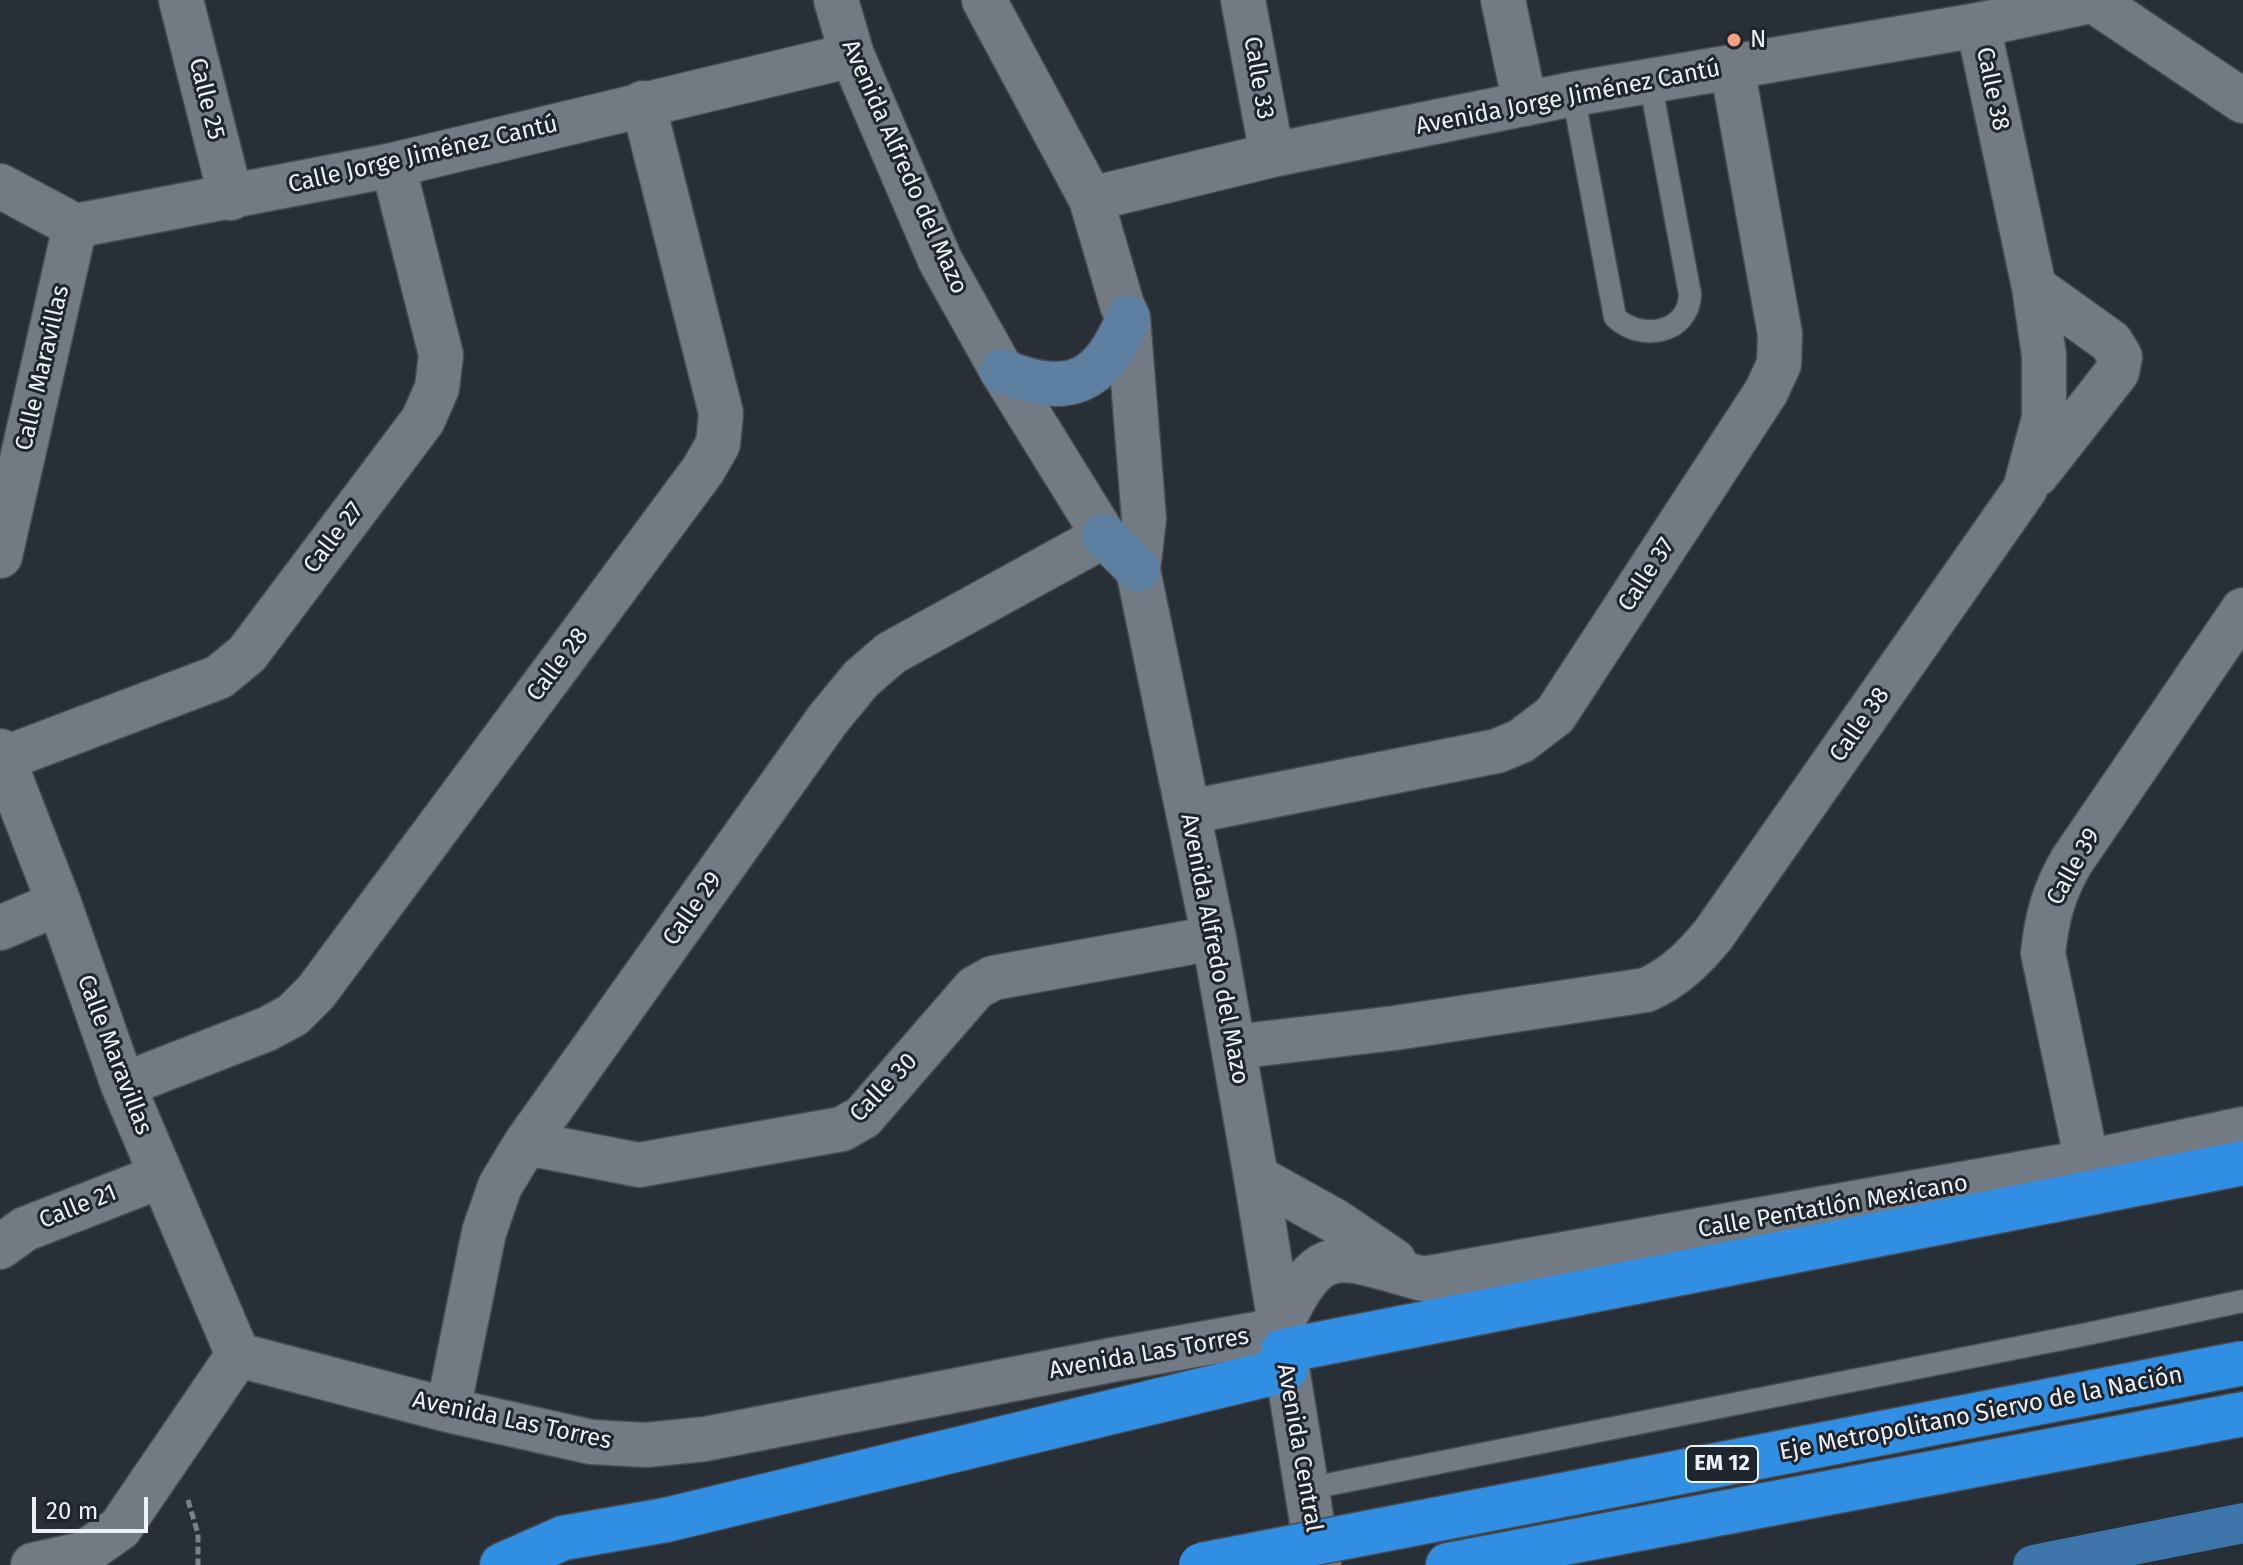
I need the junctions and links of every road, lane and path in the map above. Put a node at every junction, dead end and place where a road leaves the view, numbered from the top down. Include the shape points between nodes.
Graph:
1 (181, 0) edge
2 (836, 0) edge
3 (984, 0) edge
4 (1243, 0) edge
5 (1503, 0) edge
6 (2095, 0) edge
7 (1978, 25) junction
8 (852, 55) junction
9 (1732, 67) junction
10 (1650, 81) junction
11 (1573, 94) junction
12 (2243, 101) edge
13 (643, 103) junction
14 (1525, 104) junction
15 (1272, 155) junction
16 (393, 165) junction
17 (0, 186) edge
18 (231, 198) junction
19 (1091, 199) junction
20 (75, 226) junction
21 (2034, 287) junction
22 (1128, 318) junction
23 (1002, 371) junction
24 (2025, 489) junction
25 (1104, 536) junction
26 (0, 556) edge
27 (1138, 570) junction
28 (2243, 610) edge
29 (2, 755) edge
30 (1189, 812) junction
31 (59, 903) junction
32 (0, 928) edge
33 (1214, 938) junction
34 (1234, 1047) junction
35 (123, 1085) junction
36 (2243, 1129) edge
37 (526, 1143) junction
38 (2087, 1162) junction
39 (2243, 1163) edge
40 (161, 1176) junction
41 (1256, 1177) junction
42 (0, 1247) edge
43 (1423, 1279) junction
44 (2243, 1301) edge
45 (1283, 1351) junction
46 (238, 1355) junction
47 (2243, 1363) edge
48 (448, 1410) junction
49 (2243, 1414) edge
50 (168, 1460) junction
51 (1306, 1489) junction
52 (33, 1565) edge
53 (198, 1565) edge
54 (502, 1565) edge
55 (1201, 1565) edge
56 (1319, 1565) edge
57 (1448, 1565) edge

1 - 18 street, Calle 25
2 - 8 street, Avenida Alfredo del Mazo
3 - 19 street, Avenida Alfredo del Mazo
4 - 15 street, Calle 33
5 - 14 street
6 - 7 street, Avenida Jorge Jiménez Cantú
6 - 12 street
7 - 9 street, Avenida Jorge Jiménez Cantú
7 - 21 street, Calle 38
8 - 13 street, Calle Jorge Jiménez Cantú
8 - 23 street, Avenida Alfredo del Mazo via 940,260
9 - 10 street, Avenida Jorge Jiménez Cantú
9 - 30 street, Calle 37 via 1780,334 1779,364 1766,392 1555,715 1521,741 1497,751
10 - 11 street, Avenida Jorge Jiménez Cantú
10 - 11 lane via 1690,294 1685,317 1665,328 1633,330 1615,317
11 - 14 street, Avenida Jorge Jiménez Cantú
13 - 16 street, Calle Jorge Jiménez Cantú
13 - 35 street, Calle 28 via 721,413 718,444 316,992 293,1015 267,1029
14 - 15 street, Avenida Jorge Jiménez Cantú
15 - 19 street, Avenida Jorge Jiménez Cantú
16 - 18 street, Calle Jorge Jiménez Cantú
16 - 29 street, Calle 27 via 441,355 437,388 423,420 247,654 219,677
17 - 20 street
18 - 20 street, Calle Jorge Jiménez Cantú
19 - 22 street, Avenida Alfredo del Mazo
20 - 26 street, Calle Maravillas
21 - 24 street, Calle 38 via 2046,389 2044,418
21 - 24 street via 2111,342 2120,364
22 - 23 main road via 1117,347 1101,367 1080,380 1044,385
22 - 27 street, Avenida Alfredo del Mazo via 1144,519
23 - 25 street, Avenida Alfredo del Mazo
24 - 34 street, Calle 38 via 1713,935 1664,982 1646,990 1395,1028
25 - 27 main road, Avenida Alfredo del Mazo
25 - 37 street, Calle 29 via 891,653 861,679
27 - 30 street, Avenida Alfredo del Mazo
28 - 38 street, Calle 39 via 2071,862 2047,919 2043,953
29 - 31 street, Calle Maravillas
30 - 33 street, Avenida Alfredo del Mazo
31 - 32 street
31 - 35 street, Calle Maravillas
33 - 34 street, Avenida Alfredo del Mazo
33 - 37 street, Calle 30 via 993,978 975,988 863,1117 842,1129 639,1165
34 - 41 street, Avenida Alfredo del Mazo
35 - 40 street, Calle Maravillas
36 - 38 street, Calle Pentatlón Mexicano
37 - 48 street, Calle 29 via 500,1186 484,1232
38 - 43 street, Calle Pentatlón Mexicano
39 - 45 highway
40 - 42 street, Calle 21 via 25,1229
40 - 46 street, Calle Maravillas
41 - 43 street
41 - 45 street, Avenida Alfredo del Mazo
43 - 45 street, Calle Pentatlón Mexicano via 1346,1258 1321,1264 1296,1292
44 - 51 lane
45 - 48 street, Avenida Las Torres via 1117,1359 705,1439 646,1445 591,1442
45 - 51 street, Avenida Central
45 - 54 highway via 682,1517 563,1538
46 - 48 street, Avenida Las Torres
46 - 50 street
47 - 55 highway, Eje Metropolitano Siervo de la Nación / EM 12, bridge
49 - 57 highway, Eje Metropolitano Siervo de la Nación / EM 12
50 - 52 street via 120,1528 83,1554
50 - 53 path via 191,1505
51 - 56 street, Avenida Central

